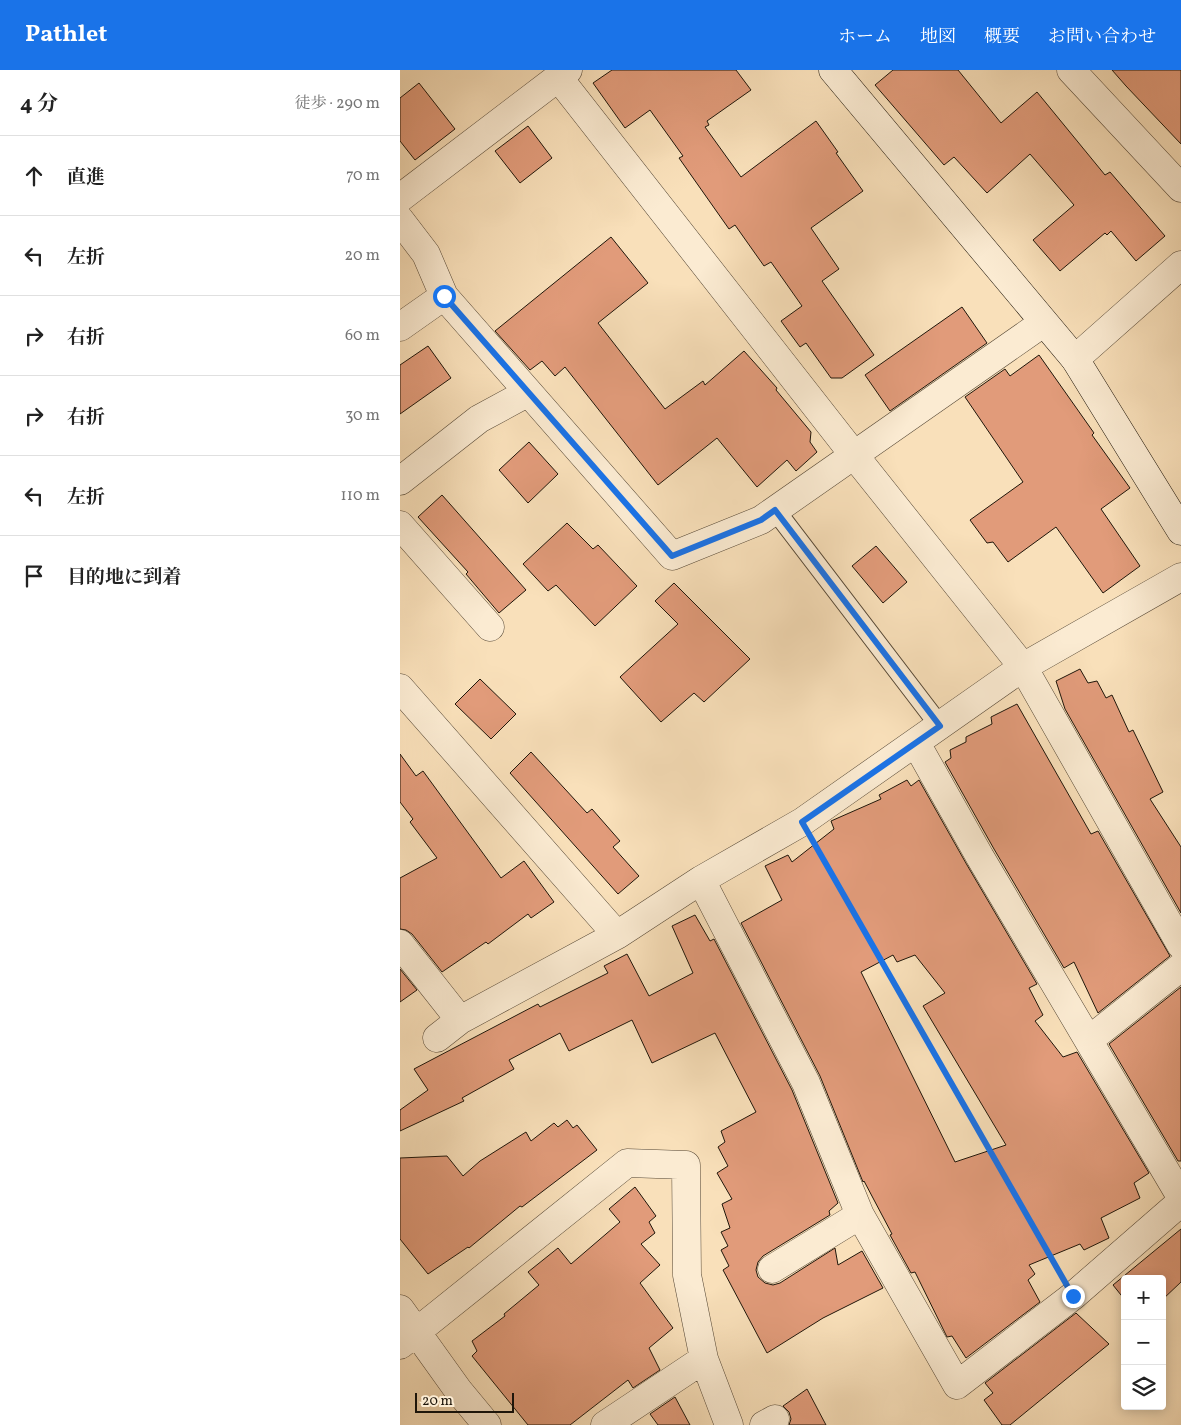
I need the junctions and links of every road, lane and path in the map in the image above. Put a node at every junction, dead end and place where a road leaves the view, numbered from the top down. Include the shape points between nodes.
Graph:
1 (833, 70) edge
2 (1071, 70) edge
3 (563, 74) edge
4 (1181, 188) edge
5 (400, 198) edge
6 (400, 220) edge
7 (1181, 265) edge
8 (444, 296) junction
9 (1044, 323) junction
10 (400, 326) edge
11 (1075, 359) junction
12 (527, 393) junction
13 (854, 455) junction
14 (400, 481) edge
15 (775, 510) junction
16 (400, 526) edge
17 (1181, 530) edge
18 (1181, 578) edge
19 (490, 627) dead end
20 (1023, 667) junction
21 (400, 688) edge
22 (940, 726) junction
23 (916, 743) junction
24 (802, 822) junction
25 (701, 880) junction
26 (617, 935) junction
27 (400, 944) edge
28 (1181, 945) edge
29 (1181, 968) edge
30 (460, 1020) junction
31 (437, 1038) dead end
32 (1089, 1040) junction
33 (1181, 1197) edge
34 (1181, 1202) edge
35 (860, 1215) junction
36 (772, 1269) dead end
37 (1073, 1296) junction
38 (400, 1309) edge
39 (408, 1339) edge
40 (704, 1359) junction
41 (487, 1425) edge
42 (605, 1425) edge
43 (729, 1425) edge

1 - 9 street
2 - 4 street
3 - 5 street
3 - 13 street
6 - 8 street via 426,254
7 - 11 street
8 - 10 street
8 - 12 street
9 - 11 street
9 - 13 street
11 - 17 street
12 - 14 street via 479,419
12 - 15 street via 672,556 761,520
13 - 15 street
13 - 20 street
15 - 22 lane
16 - 19 street
18 - 20 street
20 - 22 street
20 - 28 street
21 - 26 street
22 - 23 street
23 - 24 street
23 - 32 street
24 - 25 street
24 - 37 path
25 - 26 street
25 - 35 street via 806,1083
26 - 30 street
27 - 30 street
29 - 32 street
30 - 31 street
32 - 33 street
34 - 37 street
35 - 36 street
35 - 37 street via 957,1385
38 - 39 street
39 - 40 street via 627,1163 686,1166 687,1275
39 - 41 street
40 - 42 street
40 - 43 street

